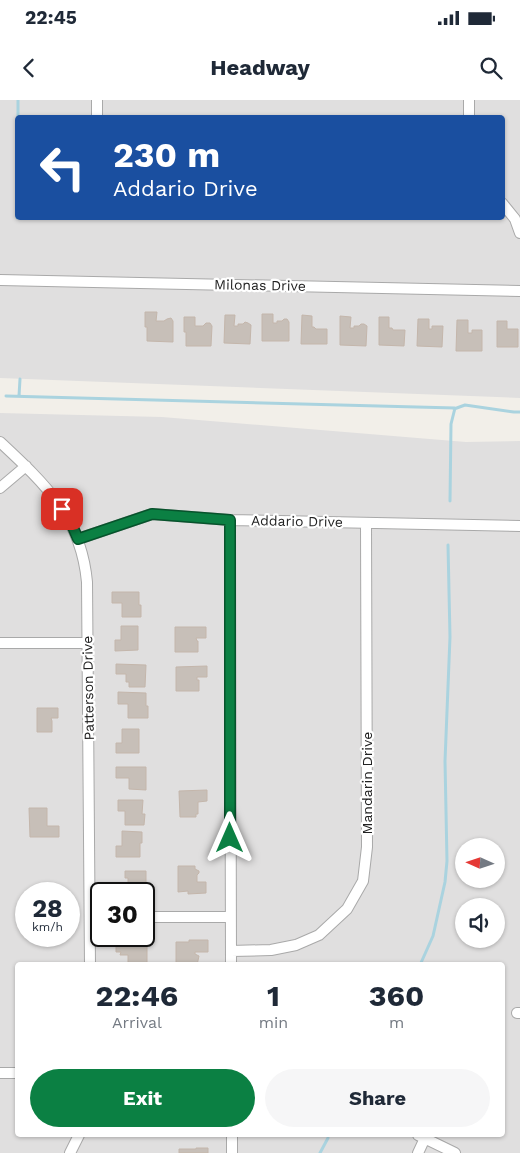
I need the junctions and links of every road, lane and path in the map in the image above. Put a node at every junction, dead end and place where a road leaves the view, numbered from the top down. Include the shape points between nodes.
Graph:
1 (97, 100) edge
2 (469, 100) edge
3 (97, 115) edge
4 (469, 115) edge
5 (505, 207) edge
6 (520, 232) edge
7 (0, 280) edge
8 (520, 291) edge
9 (0, 442) edge
10 (26, 466) junction
11 (0, 488) edge
12 (230, 520) junction
13 (366, 522) junction
14 (520, 526) edge
15 (78, 539) junction
16 (0, 643) edge
17 (87, 643) junction
18 (90, 917) edge
19 (155, 917) edge
20 (230, 917) junction
21 (90, 947) edge
22 (230, 951) junction
23 (90, 962) edge
24 (231, 962) edge
25 (0, 1073) edge
26 (15, 1073) edge
27 (78, 1137) edge
28 (232, 1137) edge
29 (422, 1137) edge
30 (70, 1153) edge
31 (232, 1153) edge
32 (418, 1153) edge
33 (455, 1153) edge

1 - 3 street
2 - 4 street
5 - 6 street
7 - 8 street, Milonas Drive
9 - 10 street, Patterson Drive
10 - 11 street
10 - 15 street, Patterson Drive via 56,499
12 - 13 street, Addario Drive
12 - 15 street, Addario Drive via 152,514
12 - 20 street
13 - 14 street, Addario Drive
13 - 22 street, Mandarin Drive via 367,847 363,881 347,909 319,934 296,945 271,950
15 - 17 street, Patterson Drive via 86,569
16 - 17 street
17 - 18 street, Patterson Drive
19 - 20 street
20 - 22 street
21 - 23 street, Patterson Drive
22 - 24 street
25 - 26 street
27 - 30 street
28 - 31 street
29 - 32 street
29 - 33 street

